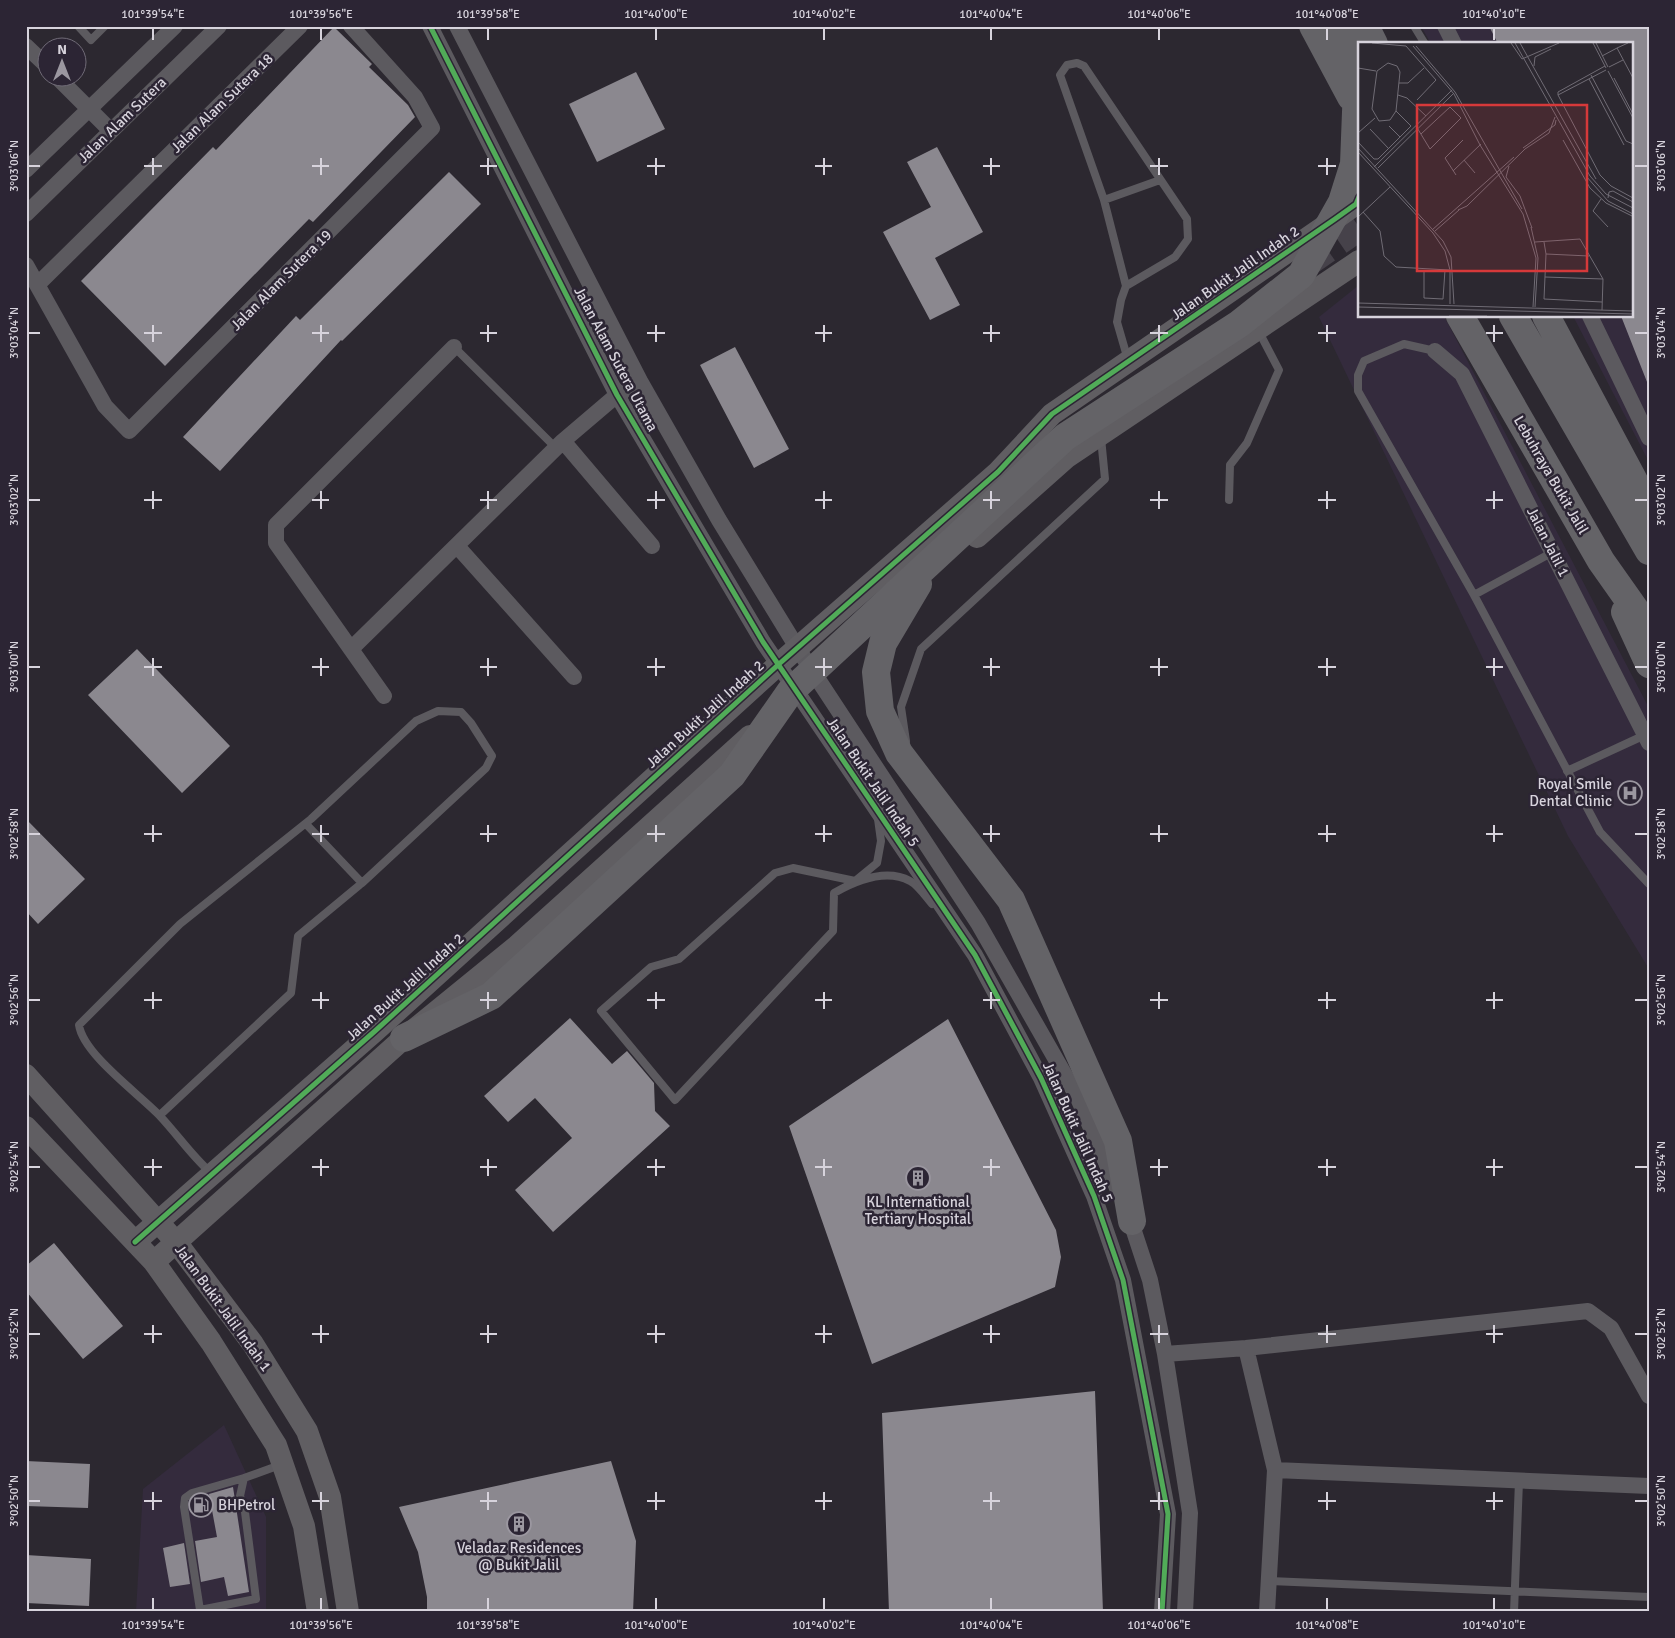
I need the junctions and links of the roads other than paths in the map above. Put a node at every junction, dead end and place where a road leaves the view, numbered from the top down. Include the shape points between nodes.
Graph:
1 (78, 26) edge
2 (105, 26) edge
3 (175, 26) edge
4 (219, 26) edge
5 (300, 26) edge
6 (350, 26) edge
7 (430, 26) edge
8 (457, 26) edge
9 (1313, 26) edge
10 (1344, 26) edge
11 (1365, 26) edge
12 (1414, 26) edge
13 (1445, 26) edge
14 (1373, 42) edge
15 (1423, 42) edge
16 (1453, 42) edge
17 (26, 46) edge
18 (38, 57) edge
19 (68, 88) edge
20 (90, 109) junction
21 (1358, 109) edge
22 (111, 131) junction
23 (26, 170) edge
24 (1160, 180) junction
25 (1104, 200) junction
26 (1358, 200) edge
27 (26, 214) edge
28 (1358, 263) edge
29 (26, 265) edge
30 (37, 285) junction
31 (1126, 286) junction
32 (1461, 318) edge
33 (1514, 318) edge
34 (1547, 318) edge
35 (1591, 318) edge
36 (1256, 329) junction
37 (454, 347) joint
38 (1436, 351) joint
39 (1129, 362) junction
40 (640, 381) junction
41 (617, 396) junction
42 (1101, 434) junction
43 (1649, 438) edge
44 (676, 441) junction
45 (560, 445) junction
46 (651, 452) junction
47 (1229, 500) dead end
48 (1649, 509) edge
49 (458, 546) junction
50 (652, 546) dead end
51 (1649, 551) edge
52 (1553, 552) junction
53 (934, 556) junction
54 (1601, 561) junction
55 (1474, 594) junction
56 (1649, 629) edge
57 (798, 649) junction
58 (351, 650) junction
59 (779, 664) junction
60 (1649, 664) edge
61 (574, 677) dead end
62 (818, 677) junction
63 (798, 693) junction
64 (384, 696) dead end
65 (1647, 739) edge
66 (907, 745) dead end
67 (1567, 771) junction
68 (876, 809) junction
69 (954, 810) dead end
70 (306, 824) junction
71 (855, 881) junction
72 (1006, 882) dead end
73 (362, 883) junction
74 (1649, 884) edge
75 (960, 932) junction
76 (404, 1038) junction
77 (26, 1075) edge
78 (160, 1116) junction
79 (26, 1127) edge
80 (212, 1174) junction
81 (1132, 1220) junction
82 (158, 1223) junction
83 (135, 1242) junction
84 (176, 1242) junction
85 (154, 1262) junction
86 (1246, 1348) junction
87 (1165, 1354) junction
88 (1649, 1396) edge
89 (284, 1464) junction
90 (1275, 1470) junction
91 (244, 1478) junction
92 (1519, 1481) junction
93 (1649, 1486) edge
94 (1268, 1581) junction
95 (1514, 1591) junction
96 (1649, 1597) edge
97 (200, 1611) edge
98 (318, 1612) edge
99 (348, 1612) edge
100 (1162, 1612) edge
101 (1185, 1612) edge
102 (1267, 1612) edge
103 (1514, 1612) edge

1 - 2 lane via 91,40
3 - 20 street, Jalan Alam Sutera
4 - 22 street, Jalan Alam Sutera
5 - 30 street, Jalan Alam Sutera 18
6 - 30 street, Jalan Alam Sutera 19 via 415,97 432,128 129,431 105,406
7 - 41 street, Jalan Alam Sutera Utama
8 - 40 street, Jalan Alam Sutera Utama
9 - 21 highway
10 - 53 highway via 1357,86 1354,164 1342,202 1300,275 1239,324 1065,438
11 - 14 highway
12 - 15 lane
13 - 16 street
17 - 18 street
19 - 20 street
20 - 22 street
20 - 23 street, Jalan Alam Sutera
22 - 27 street, Jalan Alam Sutera
24 - 25 lane
24 - 25 lane via 1084,66 1077,63 1067,65 1060,75
24 - 31 lane via 1187,219 1188,239 1175,257
25 - 31 lane
26 - 39 street, Jalan Bukit Jalil Indah 2 via 1335,220
28 - 36 street
29 - 30 street
31 - 39 lane via 1117,322
32 - 54 highway, Lebuhraya Bukit Jalil
33 - 51 highway
34 - 48 highway
35 - 43 street
36 - 42 street
36 - 47 lane via 1279,370 1247,443 1230,465
37 - 45 lane
37 - 58 street via 276,524 276,543
38 - 52 street, Jalan Jalil 1 via 1462,374
38 - 55 lane via 1404,344 1364,361 1358,375 1358,391
39 - 57 street, Jalan Bukit Jalil Indah 2 via 1052,414 998,472
40 - 41 street
40 - 44 street, Jalan Alam Sutera Utama
41 - 45 street
41 - 46 street, Jalan Alam Sutera Utama
42 - 62 street via 1067,457
42 - 66 lane via 1105,479 921,650 901,707
44 - 46 street
44 - 57 street, Jalan Alam Sutera Utama via 719,520
45 - 49 street
45 - 50 street
46 - 59 street, Jalan Alam Sutera Utama
49 - 58 street
49 - 61 street
52 - 55 lane
52 - 65 street, Jalan Jalil 1
53 - 76 highway via 790,692 732,775 491,996
53 - 81 highway via 883,643 876,672 880,711 899,753 1011,900 1118,1141
54 - 56 highway, Lebuhraya Bukit Jalil
54 - 60 highway
55 - 67 lane
57 - 59 street, Jalan Bukit Jalil Indah 2
57 - 62 street, Jalan Alam Sutera Utama
58 - 64 street
59 - 63 street, Jalan Alam Sutera Utama
59 - 80 street, Jalan Bukit Jalil Indah 2 via 375,1031
62 - 63 street
62 - 81 street, Jalan Bukit Jalil Indah 5 via 978,923 1078,1098
63 - 68 street, Jalan Bukit Jalil Indah 5
63 - 76 street via 517,946
65 - 67 lane
67 - 74 lane via 1600,832
68 - 71 lane via 881,841 877,863
68 - 75 street, Jalan Bukit Jalil Indah 5
69 - 72 lane
70 - 73 lane
70 - 73 lane via 416,721 438,711 461,712 492,756 486,768
70 - 78 lane via 180,924 79,1025 80,1034 90,1046 126,1086
71 - 71 lane via 834,893 833,931 675,1100 602,1011 651,967 679,959 775,873 793,868
71 - 75 lane via 885,876 910,881
73 - 78 lane via 298,936 291,993
75 - 100 street, Jalan Bukit Jalil Indah 5 via 1041,1078 1094,1196 1123,1280 1168,1514
76 - 84 street
77 - 82 street, Jalan Bukit Jalil Indah 1
78 - 80 lane via 193,1157
79 - 83 street, Jalan Bukit Jalil Indah 1
80 - 82 street, Jalan Bukit Jalil Indah 2
81 - 87 street, Jalan Bukit Jalil Indah 5 via 1150,1280
82 - 83 street, Jalan Bukit Jalil Indah 2
82 - 84 street, Jalan Bukit Jalil Indah 1
83 - 85 street, Jalan Bukit Jalil Indah 1
84 - 85 street
84 - 99 street, Jalan Bukit Jalil Indah 1 via 253,1344 307,1431 330,1497
85 - 89 street, Jalan Bukit Jalil Indah 1 via 211,1342 276,1445
86 - 87 street
86 - 88 street via 1588,1311 1612,1328
86 - 90 street
87 - 101 street, Jalan Bukit Jalil Indah 5 via 1190,1513
89 - 91 lane
89 - 98 street, Jalan Bukit Jalil Indah 1 via 304,1526
90 - 92 street
90 - 94 street
91 - 97 lane via 185,1498
91 - 97 lane via 240,1496 256,1599
92 - 93 street
92 - 95 lane
94 - 95 lane
94 - 102 street
95 - 96 lane
95 - 103 lane

